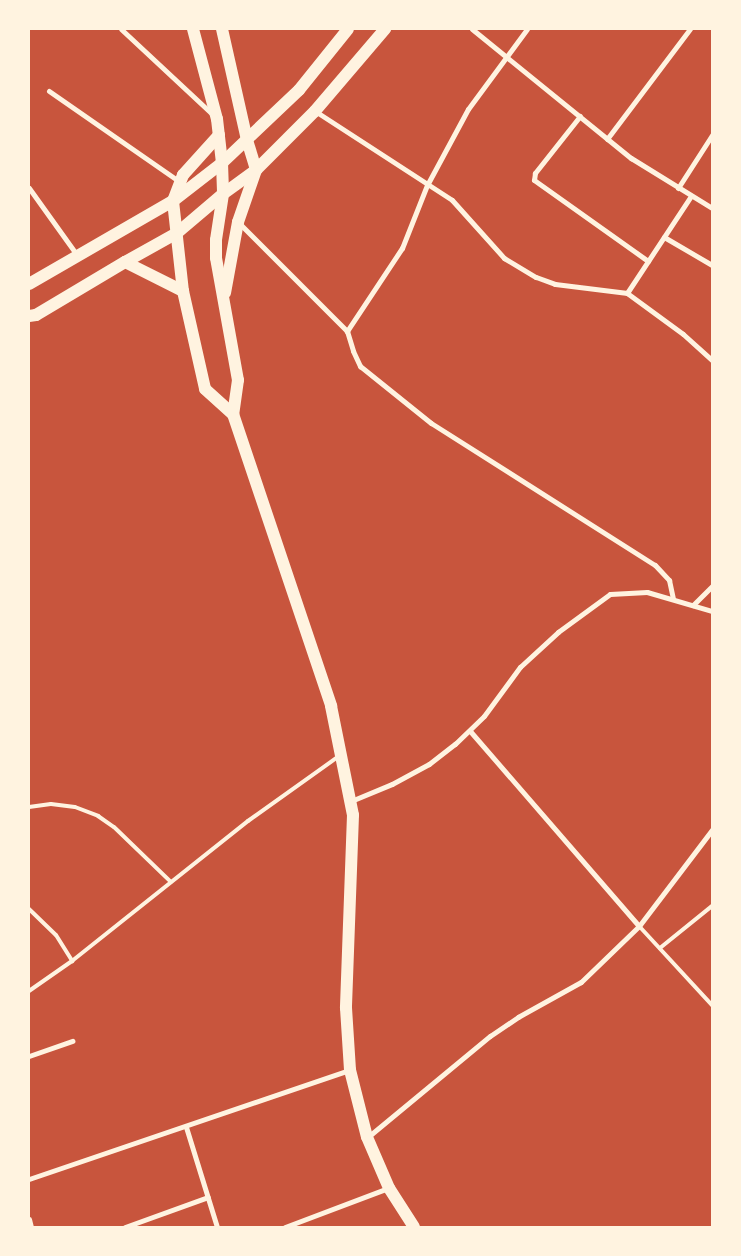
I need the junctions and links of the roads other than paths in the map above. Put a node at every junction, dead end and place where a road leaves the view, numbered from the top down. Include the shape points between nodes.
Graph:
1 (121, 29) edge
2 (193, 29) edge
3 (222, 29) edge
4 (348, 29) edge
5 (385, 29) edge
6 (472, 29) edge
7 (526, 29) edge
8 (690, 29) edge
9 (508, 57) junction
10 (49, 91) dead end
11 (315, 111) junction
12 (580, 116) junction
13 (217, 119) junction
14 (219, 135) junction
15 (712, 135) edge
16 (607, 139) junction
17 (247, 140) junction
18 (222, 163) junction
19 (256, 170) junction
20 (180, 182) junction
21 (427, 185) junction
22 (29, 188) edge
23 (678, 188) junction
24 (223, 194) junction
25 (692, 196) junction
26 (173, 201) junction
27 (712, 208) edge
28 (238, 222) junction
29 (177, 233) junction
30 (664, 237) junction
31 (77, 255) junction
32 (648, 261) junction
33 (125, 262) junction
34 (712, 265) edge
35 (29, 284) edge
36 (183, 291) junction
37 (627, 293) junction
38 (223, 303) junction
39 (29, 316) edge
40 (347, 331) junction
41 (712, 360) edge
42 (233, 414) junction
43 (712, 586) edge
44 (673, 599) junction
45 (693, 605) junction
46 (712, 611) edge
47 (470, 731) junction
48 (341, 755) junction
49 (350, 801) junction
50 (29, 807) edge
51 (712, 830) edge
52 (171, 882) junction
53 (712, 906) edge
54 (29, 909) edge
55 (639, 926) junction
56 (660, 948) junction
57 (72, 961) junction
58 (29, 991) edge
59 (712, 1005) edge
60 (72, 1041) dead end
61 (29, 1056) edge
62 (350, 1070) junction
63 (186, 1127) junction
64 (367, 1137) junction
65 (29, 1179) edge
66 (389, 1188) junction
67 (208, 1197) junction
68 (29, 1219) edge
69 (31, 1227) edge
70 (125, 1227) edge
71 (217, 1227) edge
72 (285, 1227) edge
73 (414, 1227) edge

1 - 13 street
2 - 13 main road
3 - 17 main road
4 - 17 main road via 299,90
5 - 11 main road
6 - 9 street
7 - 9 street
8 - 16 street
9 - 12 street
9 - 21 street via 468,109
10 - 20 street
11 - 19 main road
11 - 21 street
12 - 16 street
12 - 32 street via 535,173 534,180
13 - 14 main road
14 - 18 main road
14 - 20 main road
15 - 23 street
16 - 23 street
17 - 18 main road
17 - 19 main road
18 - 24 main road
18 - 26 main road
19 - 24 main road
19 - 28 main road
20 - 26 main road
21 - 37 street via 462,210 504,258 536,277 567,286
21 - 40 street via 402,248
22 - 31 street
23 - 25 street
24 - 29 main road
24 - 38 main road via 216,240
25 - 27 street
25 - 30 street
26 - 29 main road
26 - 31 main road
28 - 38 main road
28 - 40 street
29 - 33 main road
29 - 36 main road
30 - 32 street
30 - 34 street
31 - 35 main road
32 - 37 street
33 - 36 main road
33 - 39 main road via 36,316
36 - 42 main road via 206,389
37 - 41 street
38 - 42 main road via 238,380
40 - 44 street via 360,366 432,423 655,565 669,580
42 - 48 main road via 331,706
43 - 45 street
44 - 45 street
44 - 47 street via 647,592 625,592 610,594 596,602 520,667
45 - 46 street
47 - 49 street via 429,764
47 - 55 street
48 - 49 main road
48 - 52 lane via 248,821
49 - 62 main road via 353,815 346,1008
50 - 52 lane via 51,804 75,807 98,816 114,827
51 - 55 street
52 - 57 lane
53 - 56 lane
54 - 57 lane via 56,935
55 - 56 lane
55 - 64 street via 581,982 490,1036
56 - 59 lane
57 - 58 lane
60 - 61 street
62 - 63 street
62 - 64 main road
63 - 65 street
63 - 67 street
64 - 66 main road
66 - 72 street
66 - 73 main road
67 - 70 street
67 - 71 street
68 - 69 street

